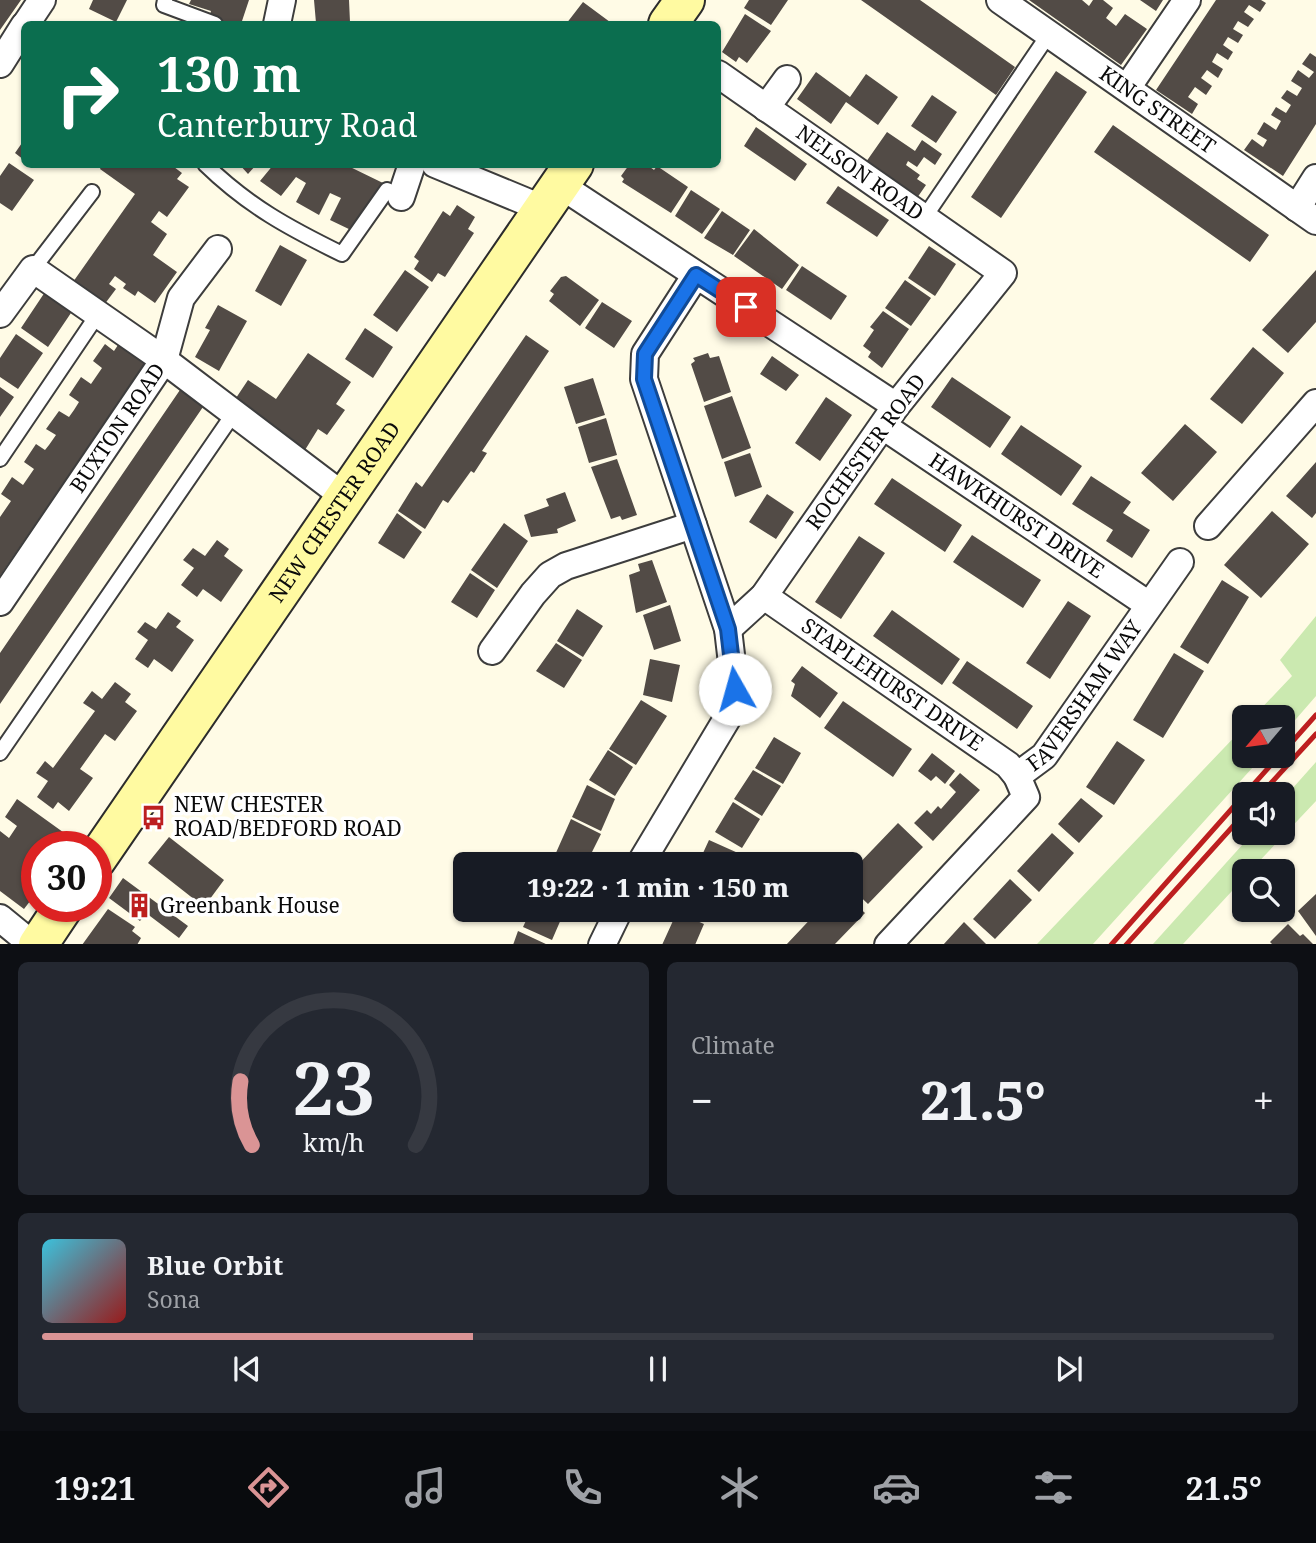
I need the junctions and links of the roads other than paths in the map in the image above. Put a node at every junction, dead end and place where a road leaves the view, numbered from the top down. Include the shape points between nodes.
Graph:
1 (41, 0) edge
2 (165, 0) edge
3 (282, 0) edge
4 (685, 0) edge
5 (1000, 0) edge
6 (1187, 0) edge
7 (28, 21) edge
8 (207, 21) edge
9 (278, 21) edge
10 (670, 21) edge
11 (21, 31) edge
12 (1049, 34) junction
13 (0, 64) edge
14 (721, 77) edge
15 (787, 79) dead end
16 (1127, 88) junction
17 (766, 108) junction
18 (209, 168) edge
19 (411, 168) edge
20 (458, 168) edge
21 (1316, 178) edge
22 (559, 186) edge
23 (92, 192) dead end
24 (401, 197) joint
25 (1306, 214) edge
26 (924, 218) junction
27 (218, 249) dead end
28 (33, 269) junction
29 (1003, 273) joint
30 (696, 275) junction
31 (0, 314) edge
32 (98, 314) junction
33 (164, 360) junction
34 (1316, 403) edge
35 (234, 413) junction
36 (890, 416) junction
37 (0, 459) edge
38 (346, 498) junction
39 (693, 525) junction
40 (1208, 526) dead end
41 (1180, 562) dead end
42 (764, 596) junction
43 (0, 602) edge
44 (1149, 605) junction
45 (728, 629) junction
46 (492, 651) dead end
47 (0, 753) edge
48 (1017, 776) junction
49 (112, 837) edge
50 (647, 852) edge
51 (0, 918) edge
52 (53, 922) edge
53 (613, 922) edge
54 (33, 944) edge
55 (38, 944) edge
56 (602, 944) edge
57 (888, 944) edge

1 - 7 street
2 - 8 lane via 164,5
3 - 9 street
4 - 10 main road
5 - 12 street, KING STREET
6 - 16 street
11 - 13 street
12 - 16 street, KING STREET
12 - 26 lane
14 - 17 street, NELSON ROAD
15 - 17 street
16 - 25 street, KING STREET
17 - 26 street, NELSON ROAD
18 - 24 lane via 272,219 342,254 387,190
19 - 24 street
20 - 22 street, HAWKHURST DRIVE
21 - 25 street
22 - 30 street, HAWKHURST DRIVE
22 - 38 main road, NEW CHESTER ROAD
23 - 28 lane
26 - 29 street, NELSON ROAD
27 - 33 street, BUXTON ROAD via 181,298
28 - 31 street
28 - 32 street
29 - 36 street, ROCHESTER ROAD
30 - 36 street, HAWKHURST DRIVE
30 - 39 street via 645,354 644,379
32 - 33 street
32 - 37 lane
33 - 35 street
33 - 43 street, BUXTON ROAD
34 - 40 street
35 - 38 street
35 - 47 lane
36 - 42 street, ROCHESTER ROAD
36 - 44 street, HAWKHURST DRIVE
38 - 49 main road, NEW CHESTER ROAD
39 - 45 street
39 - 46 street via 550,575
41 - 44 street, FAVERSHAM WAY
42 - 45 street, ROCHESTER ROAD
42 - 48 street, STAPLEHURST DRIVE
44 - 48 street, FAVERSHAM WAY via 1044,757
45 - 50 street via 735,689 728,717
48 - 57 street, FAVERSHAM WAY via 1026,797
51 - 54 street
52 - 55 main road
53 - 56 street

